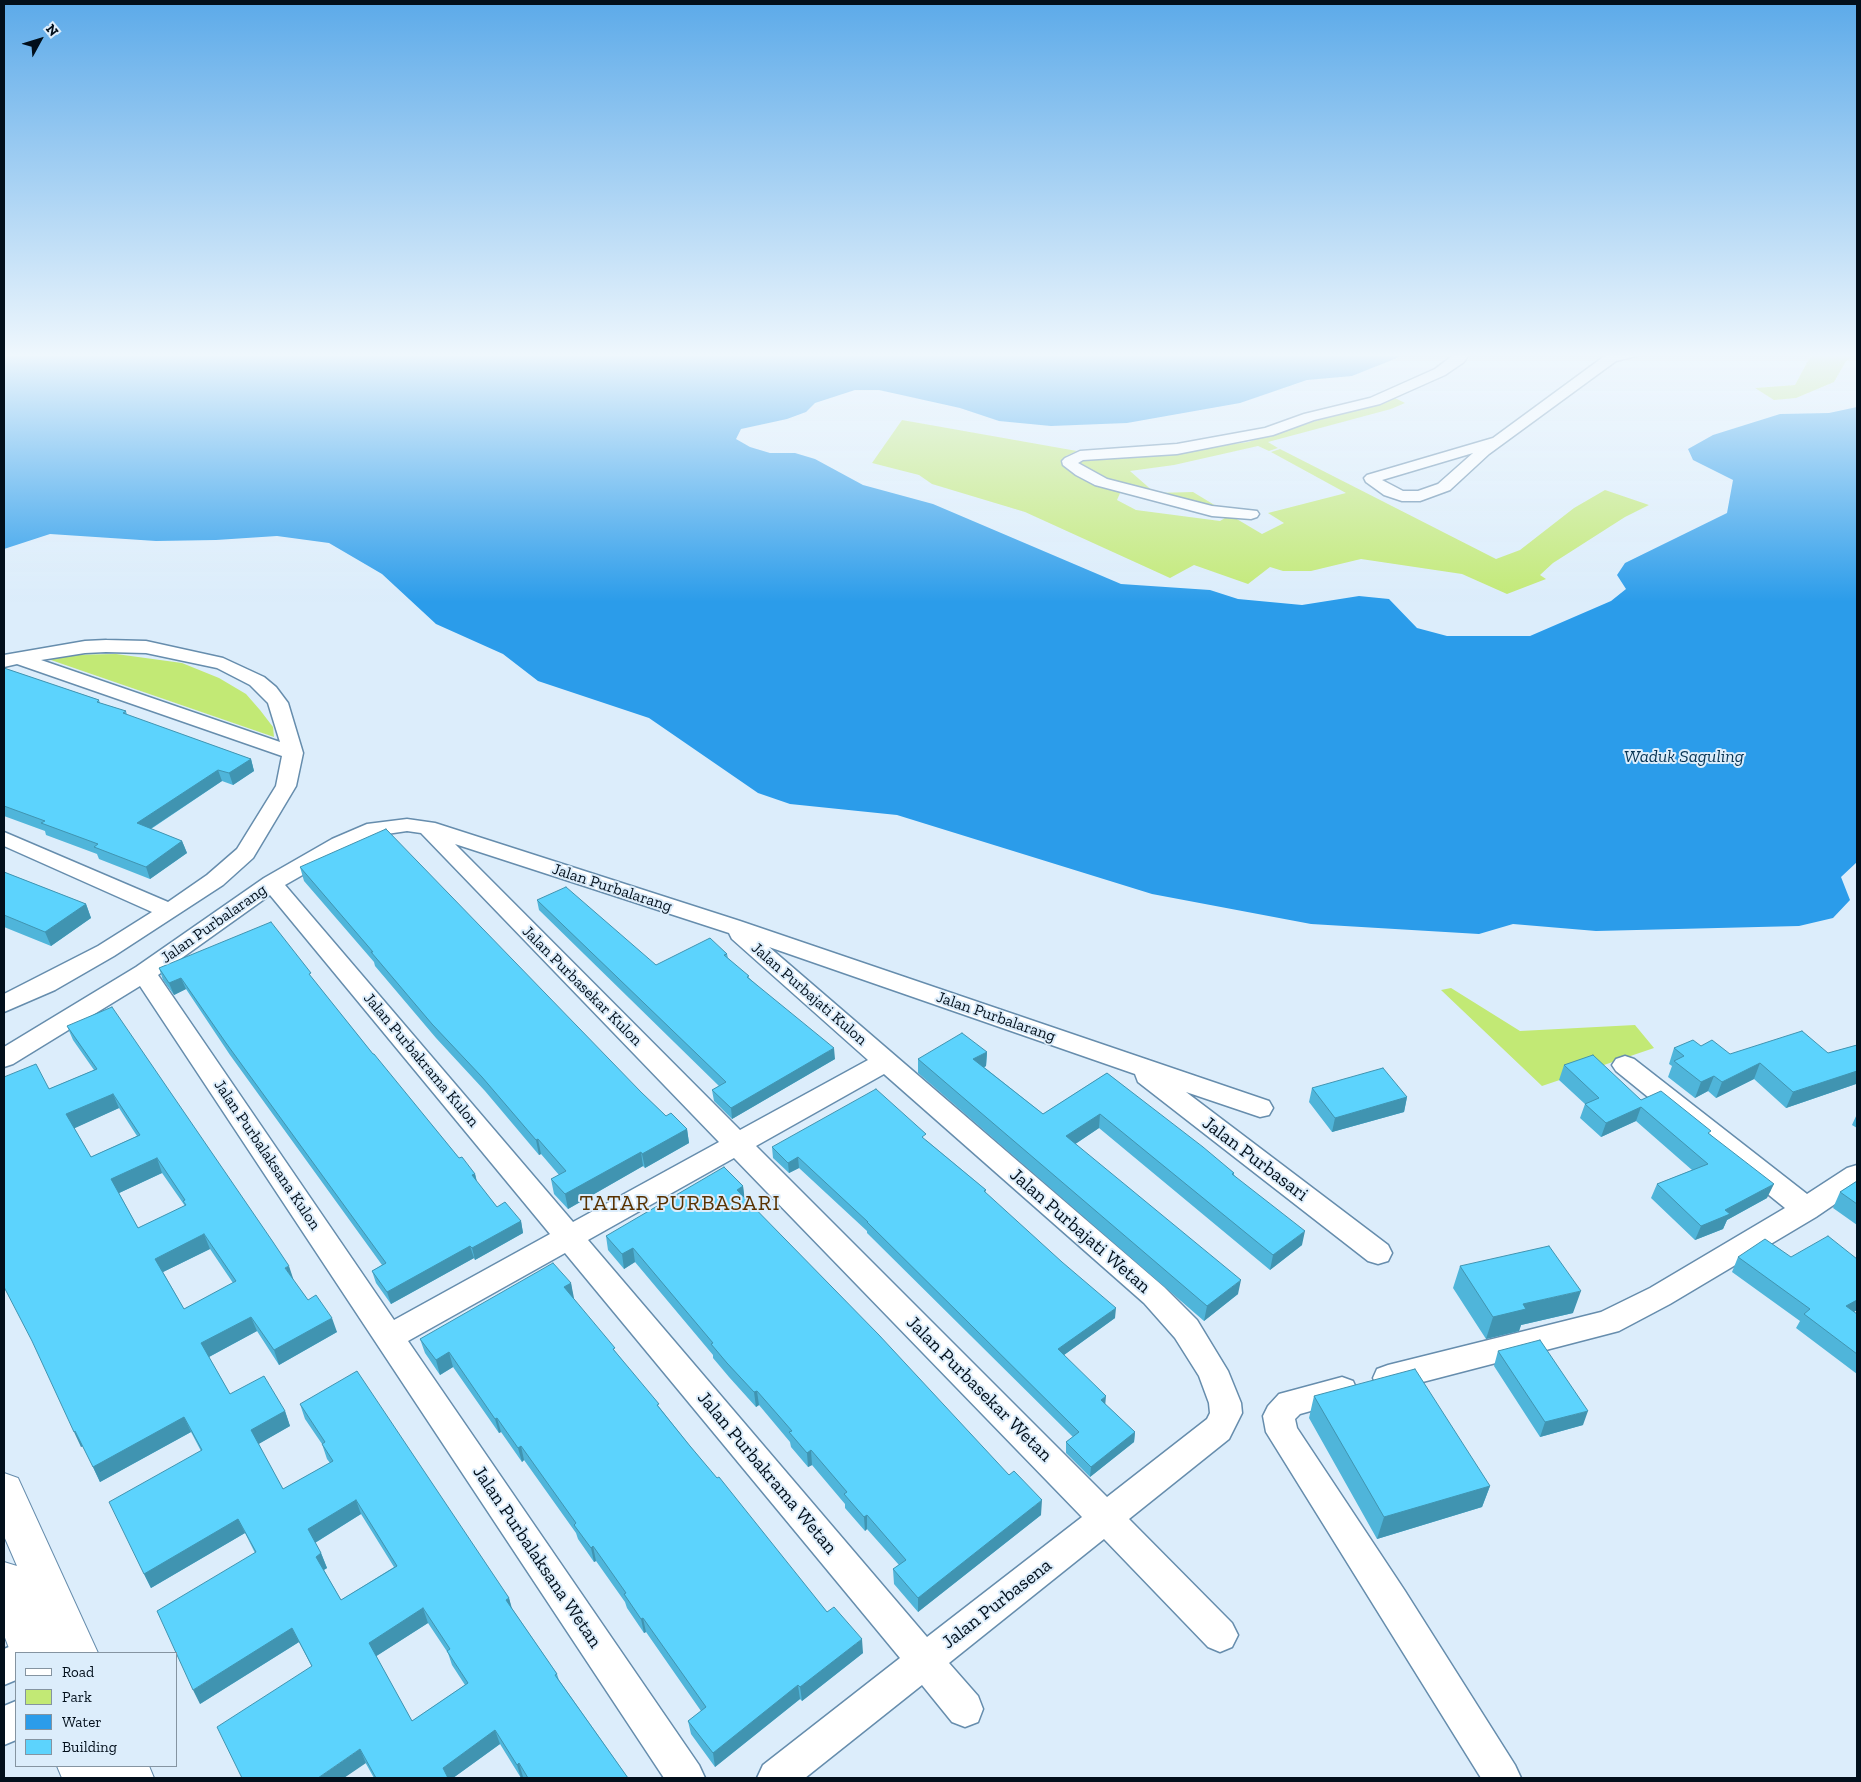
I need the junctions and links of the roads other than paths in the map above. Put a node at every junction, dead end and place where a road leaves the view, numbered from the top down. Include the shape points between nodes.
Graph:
1 (1246, 436) edge
2 (1504, 436) edge
3 (1498, 441) junction
4 (1251, 514) dead end
5 (12, 660) edge
6 (293, 752) junction
7 (427, 828) junction
8 (4, 838) edge
9 (272, 883) junction
10 (170, 912) junction
11 (732, 926) junction
12 (144, 972) junction
13 (4, 1004) edge
14 (4, 1058) edge
15 (886, 1062) junction
16 (1132, 1065) junction
17 (1625, 1065) dead end
18 (1260, 1108) dead end
19 (738, 1144) junction
20 (1857, 1175) edge
21 (1806, 1209) junction
22 (569, 1237) junction
23 (1378, 1253) dead end
24 (389, 1337) junction
25 (1218, 1429) joint
26 (4, 1491) edge
27 (1106, 1518) junction
28 (4, 1581) edge
29 (1220, 1634) dead end
30 (21, 1652) edge
31 (76, 1652) edge
32 (925, 1661) junction
33 (965, 1709) dead end
34 (15, 1719) edge
35 (4, 1727) edge
36 (686, 1778) edge
37 (776, 1778) edge
38 (1502, 1778) edge

1 - 4 street via 1177,449 1080,456 1070,461 1081,472 1101,482 1212,511
2 - 3 street
3 - 3 street via 1444,487 1420,496 1390,492 1372,478
5 - 6 street
5 - 6 street via 106,646 146,647 223,664 256,681 278,703
6 - 10 street via 286,786 245,853 215,880
7 - 9 street, Jalan Purbalarang via 407,825 375,829 340,844
7 - 11 street, Jalan Purbalarang
7 - 19 street, Jalan Purbasekar Kulon
8 - 10 street
9 - 12 street, Jalan Purbalarang
9 - 22 street, Jalan Purbakrama Kulon
10 - 13 street via 106,951
11 - 15 street, Jalan Purbajati Kulon
11 - 16 street, Jalan Purbalarang
12 - 14 street, Jalan Purbalarang
12 - 24 street, Jalan Purbalaksana Kulon
15 - 19 street
15 - 25 street, Jalan Purbajati Wetan via 1154,1295 1186,1329 1213,1371 1225,1403 1226,1413
16 - 18 street, Jalan Purbalarang
16 - 23 street, Jalan Purbasari
17 - 21 street
19 - 22 street
19 - 27 street, Jalan Purbasekar Wetan
20 - 21 street
21 - 38 street via 1660,1296 1608,1322 1290,1403 1279,1416 1282,1432 1394,1603
22 - 24 street
22 - 32 street, Jalan Purbakrama Wetan
24 - 36 street, Jalan Purbalaksana Wetan
25 - 27 street, Jalan Purbasena
26 - 31 street
27 - 29 street, Jalan Purbasekar Wetan
27 - 32 street, Jalan Purbasena
28 - 30 street
32 - 33 street, Jalan Purbakrama Wetan
32 - 37 street, Jalan Purbasena
34 - 35 street

